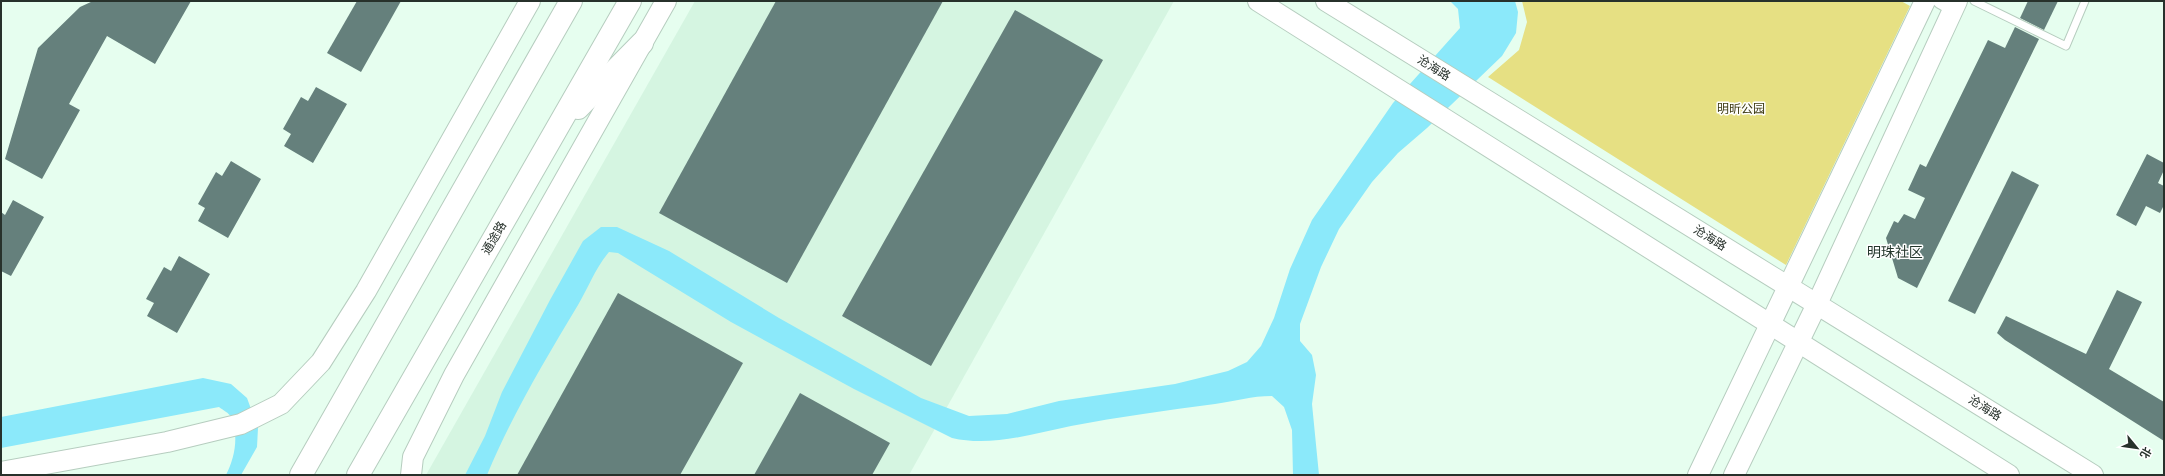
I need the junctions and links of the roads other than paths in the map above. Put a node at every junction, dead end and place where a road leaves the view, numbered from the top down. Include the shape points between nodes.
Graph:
1 (530, 1) edge
2 (571, 1) edge
3 (630, 1) edge
4 (666, 1) edge
5 (1258, 1) edge
6 (1326, 1) edge
7 (1925, 1) edge
8 (1974, 1) edge
9 (2085, 1) edge
10 (1950, 4) edge
11 (642, 43) junction
12 (557, 128) junction
13 (1788, 287) junction
14 (1817, 304) junction
15 (1769, 324) junction
16 (1799, 342) junction
17 (1, 472) edge
18 (301, 475) edge
19 (358, 475) edge
20 (411, 475) edge
21 (1698, 475) edge
22 (1734, 475) edge
23 (2009, 475) edge
24 (2093, 475) edge

1 - 17 main road via 366,291 321,362 282,404 241,424 167,442
2 - 18 main road
3 - 12 main road, 通途路
4 - 11 main road
5 - 15 main road
6 - 13 main road, 沧海路
7 - 13 main road
8 - 9 lane via 2066,46
10 - 14 main road
11 - 12 main road
11 - 20 main road via 454,375 412,457
12 - 19 main road, 通途路
13 - 14 main road, 沧海路
13 - 15 main road
14 - 16 main road
14 - 24 main road, 沧海路
15 - 16 main road
15 - 21 main road
16 - 22 main road
16 - 23 main road

